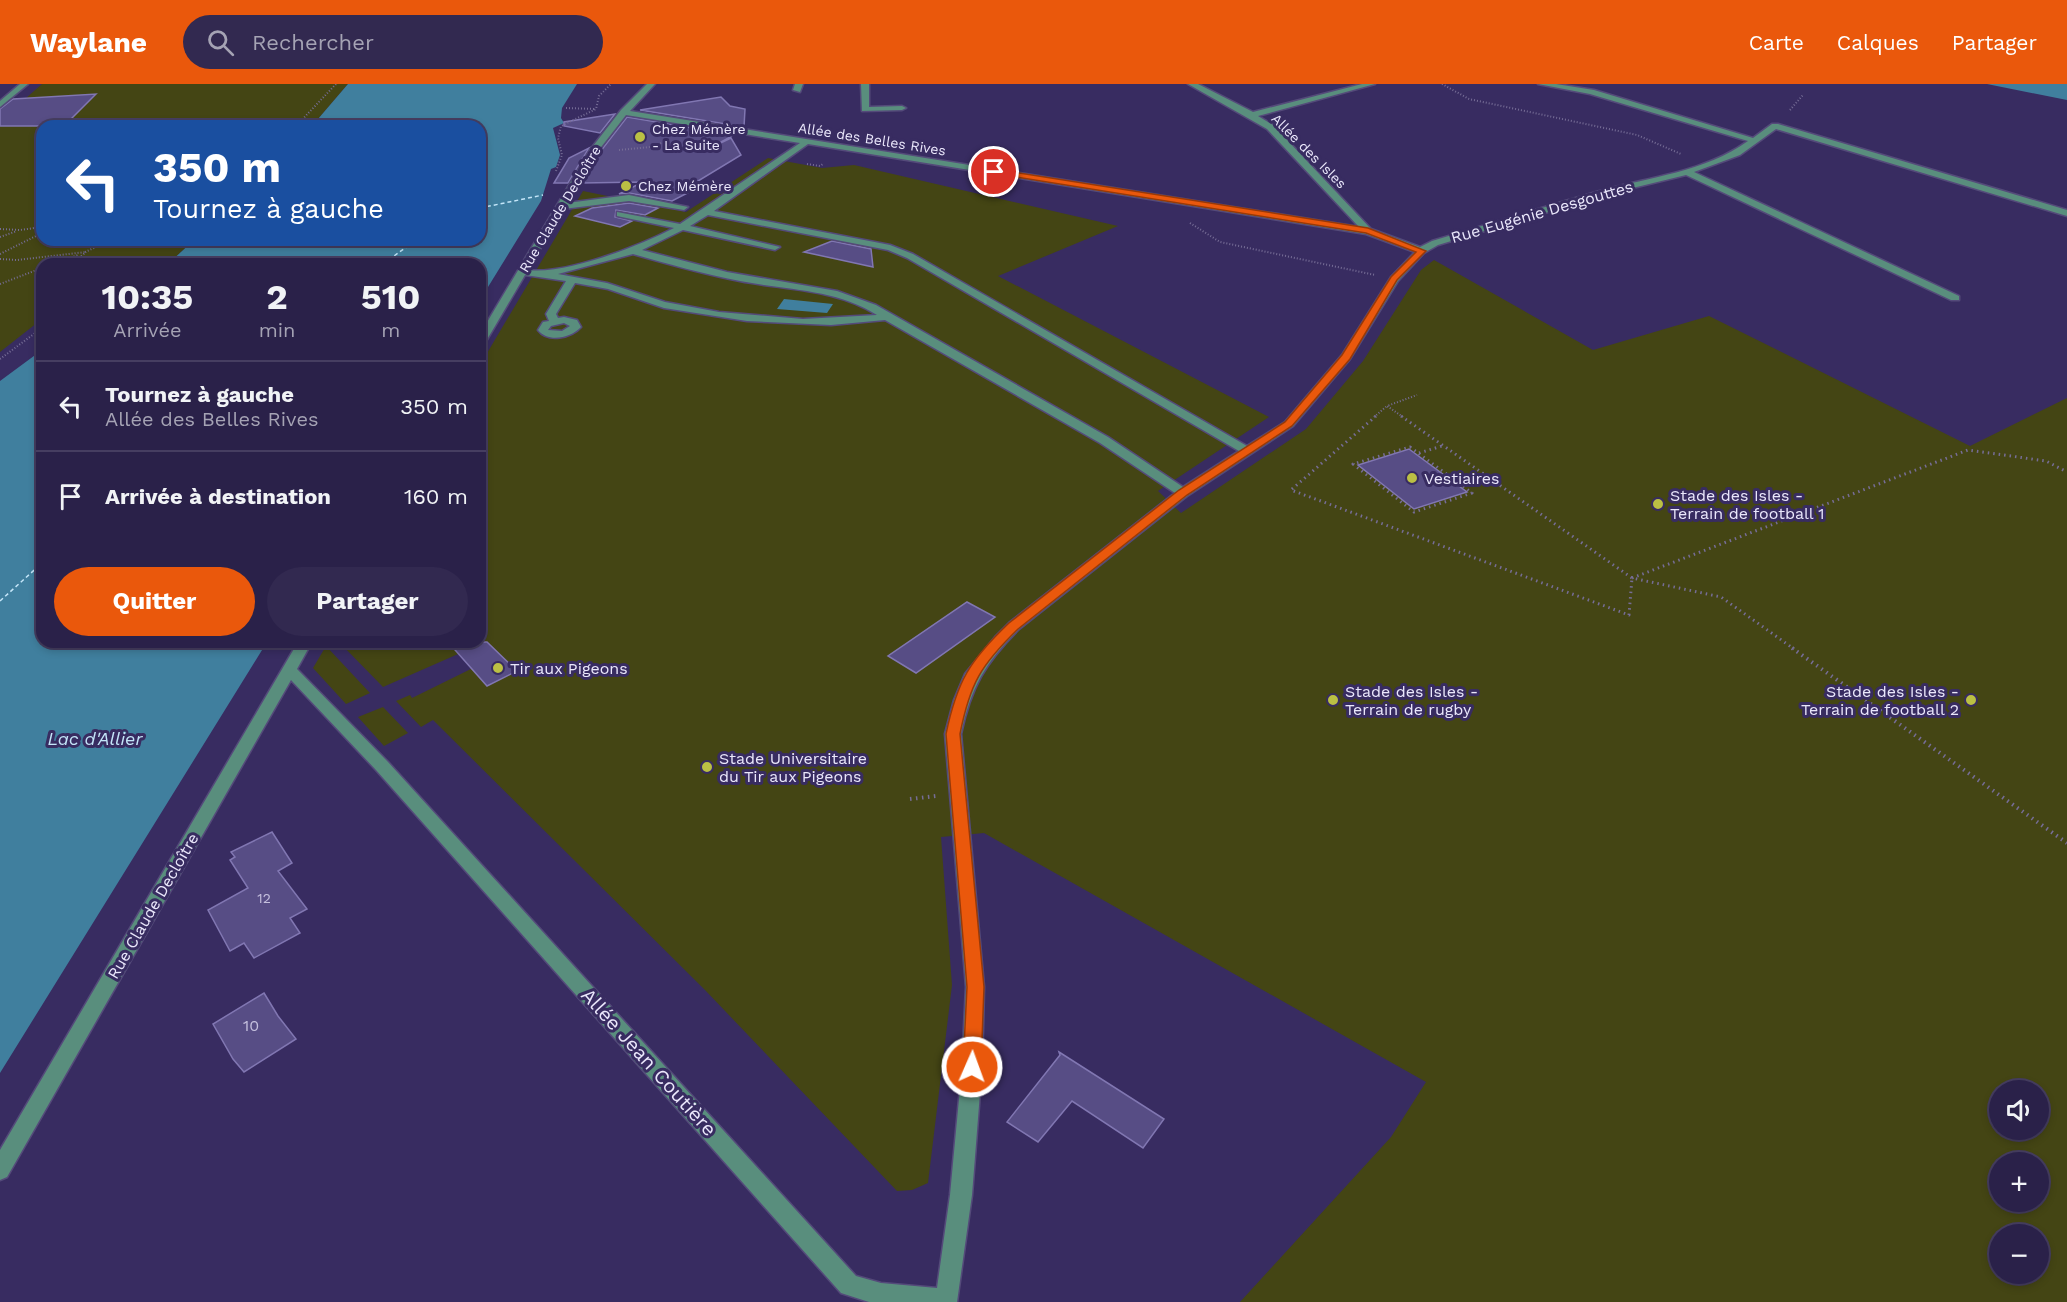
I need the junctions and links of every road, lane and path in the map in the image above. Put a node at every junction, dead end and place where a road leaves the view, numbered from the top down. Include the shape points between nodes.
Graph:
1 (24, 84) edge
2 (336, 84) edge
3 (651, 84) edge
4 (865, 84) edge
5 (1191, 84) edge
6 (1371, 84) edge
7 (1442, 84) edge
8 (1542, 84) edge
9 (0, 105) edge
10 (566, 108) dead end
11 (902, 108) dead end
12 (604, 109) dead end
13 (624, 112) junction
14 (1252, 115) junction
15 (302, 120) edge
16 (678, 136) dead end
17 (1755, 141) junction
18 (806, 142) junction
19 (594, 150) junction
20 (1706, 165) junction
21 (1687, 172) junction
22 (560, 207) junction
23 (684, 207) dead end
24 (706, 212) junction
25 (2067, 213) edge
26 (620, 214) dead end
27 (1187, 222) dead end
28 (682, 226) junction
29 (36, 227) edge
30 (0, 229) edge
31 (20, 230) junction
32 (1368, 231) junction
33 (36, 236) edge
34 (0, 237) edge
35 (98, 246) edge
36 (775, 247) dead end
37 (633, 251) junction
38 (1421, 251) junction
39 (86, 252) junction
40 (0, 254) edge
41 (70, 258) edge
42 (79, 258) edge
43 (0, 259) edge
44 (36, 270) edge
45 (522, 272) junction
46 (546, 275) junction
47 (1394, 279) junction
48 (572, 280) junction
49 (0, 284) edge
50 (1955, 298) dead end
51 (887, 317) junction
52 (554, 321) dead end
53 (36, 332) edge
54 (486, 333) edge
55 (0, 359) edge
56 (1417, 395) dead end
57 (1387, 406) junction
58 (1443, 445) junction
59 (1246, 450) junction
60 (1419, 453) junction
61 (2067, 472) edge
62 (1488, 478) junction
63 (1463, 486) junction
64 (1183, 493) junction
65 (1632, 578) junction
66 (302, 648) edge
67 (290, 670) junction
68 (936, 796) dead end
69 (910, 799) dead end
70 (2067, 843) edge
71 (0, 1170) edge
72 (946, 1301) edge

1 - 9 street
2 - 15 path
3 - 13 street, Rue Claude Decloître
4 - 11 street via 866,109
5 - 14 street, Allée des Isles
6 - 14 street
7 - 20 path via 1469,99 1637,135
8 - 17 street via 1591,92
10 - 12 path
13 - 18 street, Allée des Belles Rives
13 - 19 street, Rue Claude Decloître
14 - 32 street, Allée des Isles via 1270,127
16 - 19 path via 650,147
17 - 20 street, Rue Eugénie Desgouttes
17 - 25 street, Rue Eugénie Desgouttes via 1775,126
18 - 24 street
18 - 32 street, Allée des Belles Rives
19 - 22 street, Rue Claude Decloître
20 - 21 street, Rue Eugénie Desgouttes
21 - 38 street, Rue Eugénie Desgouttes via 1605,192 1435,243
21 - 50 street
22 - 23 street via 629,198
22 - 45 street, Rue Claude Decloître
24 - 28 street
24 - 59 street via 890,248 910,256
26 - 28 street
27 - 47 path via 1220,242
28 - 36 street
28 - 37 street
29 - 31 path
30 - 31 path
31 - 34 path
32 - 38 street, Allée des Belles Rives
33 - 40 path
35 - 39 path
37 - 46 street
37 - 51 street via 739,278 855,299
38 - 47 street, Rue Eugénie Desgouttes
39 - 41 path
39 - 42 path
39 - 43 path
44 - 49 path
45 - 46 street
45 - 54 street, Rue Claude Decloître
46 - 48 street
47 - 59 street, Rue Eugénie Desgouttes via 1346,357 1312,399 1288,424
48 - 51 street via 605,285 661,304 750,318 847,323
48 - 52 street via 551,314
51 - 64 street via 1104,440
53 - 55 path
56 - 57 path
57 - 58 path
57 - 65 path via 1291,490 1629,615
58 - 60 path
58 - 62 path
59 - 64 street, Rue Eugénie Desgouttes
60 - 63 path
60 - 63 path via 1410,447 1353,464 1414,512 1472,493
61 - 65 path via 2046,461 1968,450
62 - 63 path
62 - 65 path
64 - 72 street, Rue Eugénie Desgouttes via 992,646 971,674 960,699 953,734 975,987 961,1196
65 - 70 path via 1721,597
66 - 67 street, Rue Claude Decloître
67 - 71 street, Rue Claude Decloître
67 - 72 street, Allée Jean Coutière via 382,765 849,1285 881,1294
68 - 69 path

